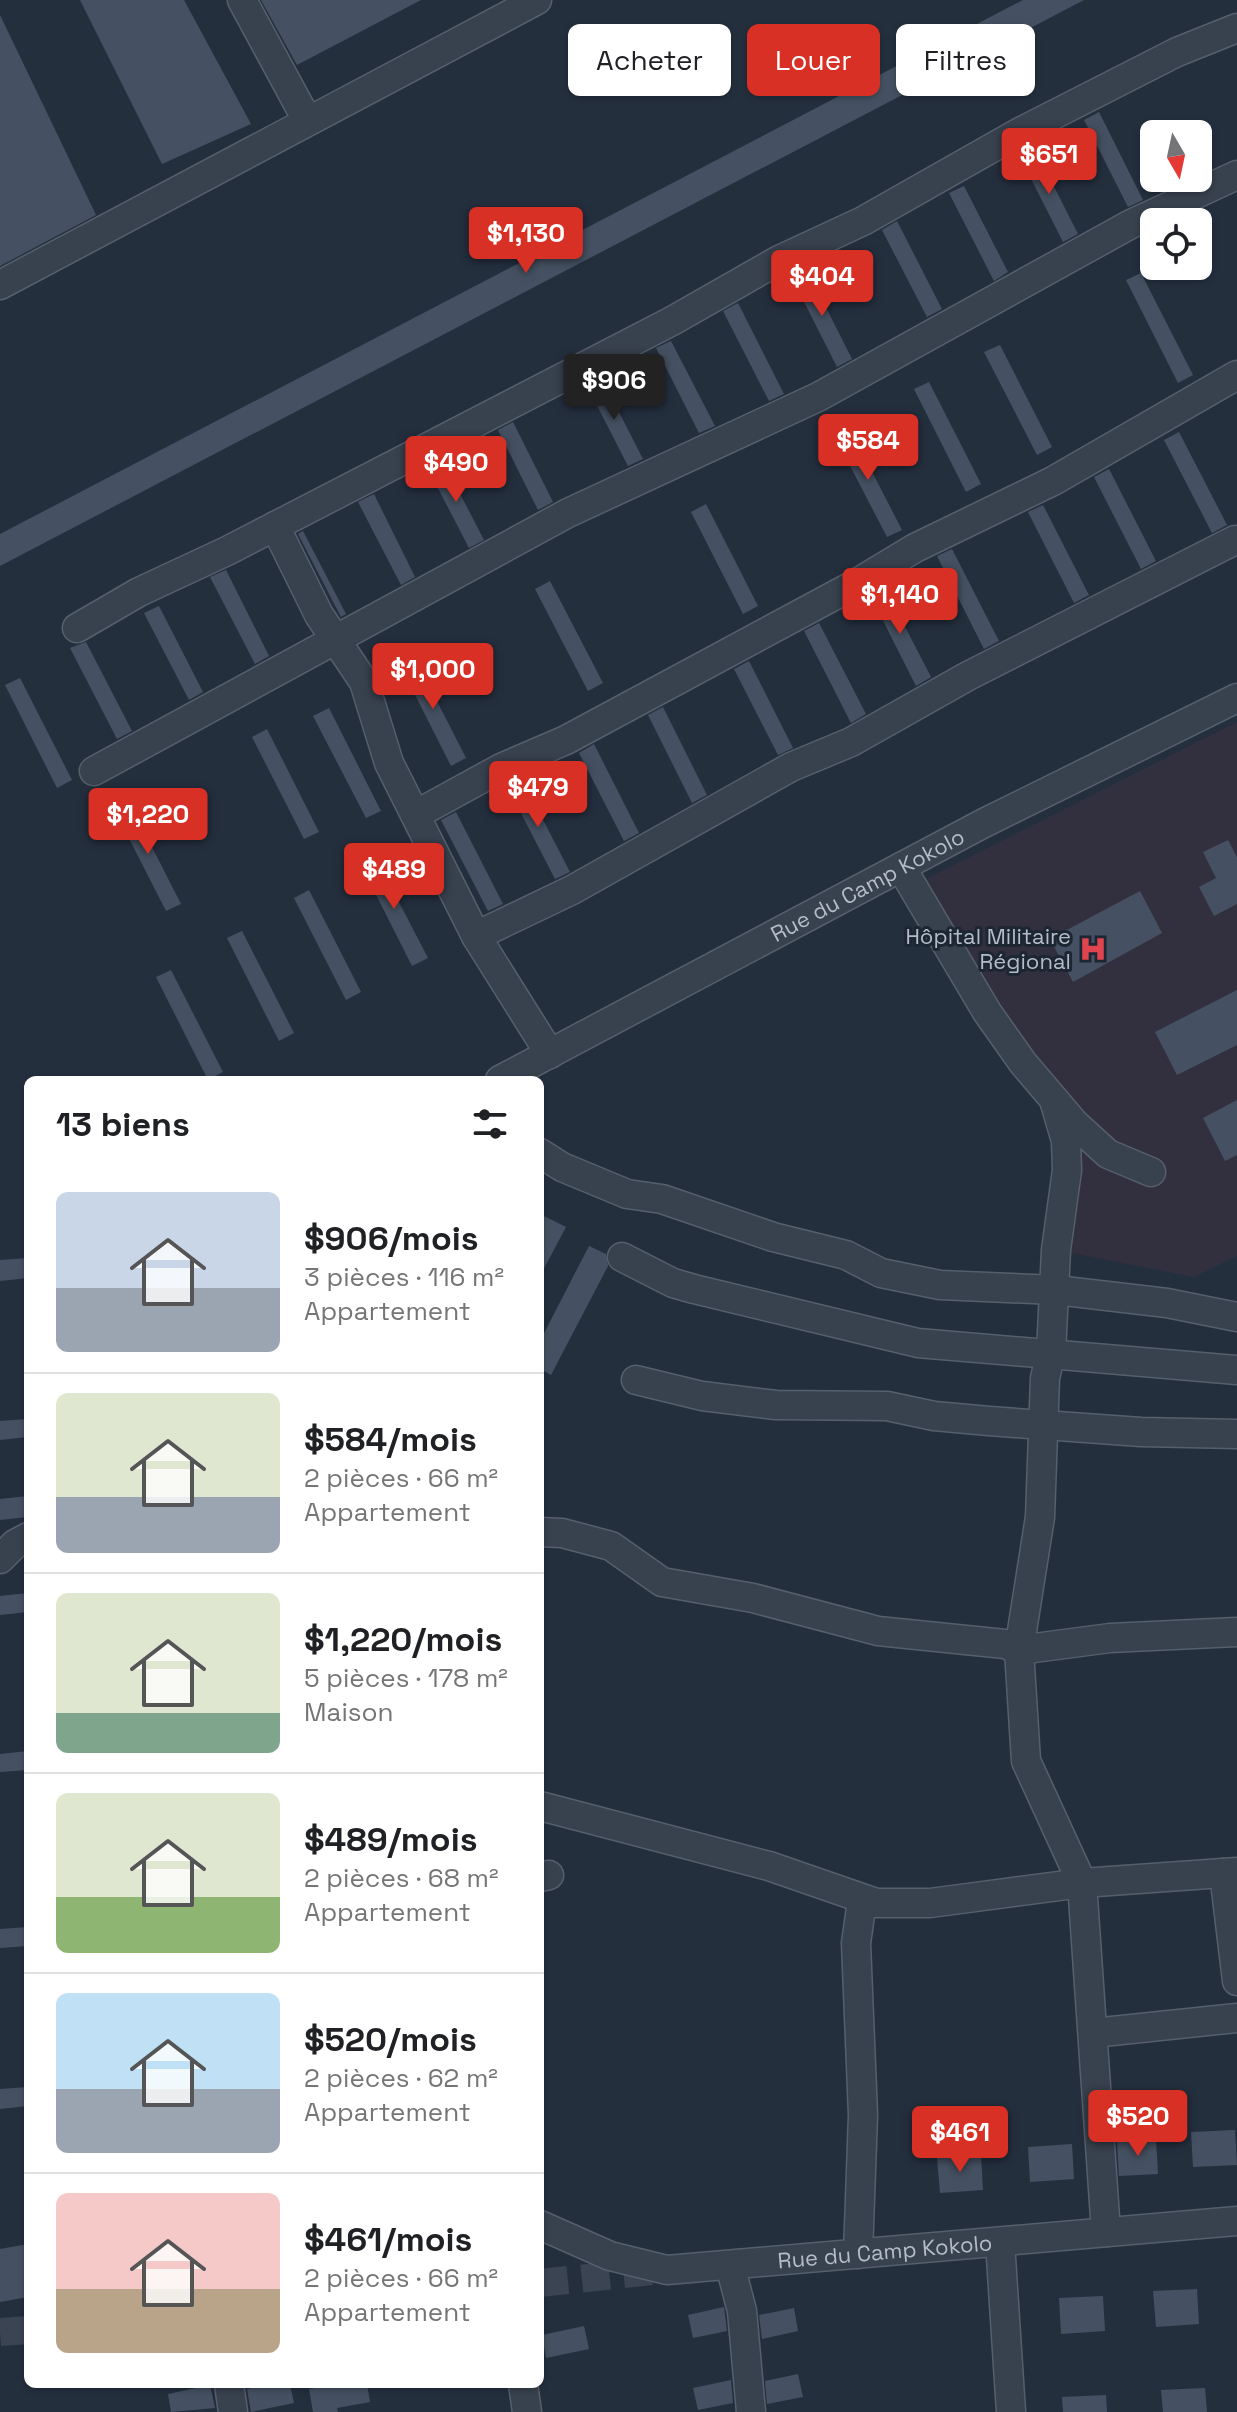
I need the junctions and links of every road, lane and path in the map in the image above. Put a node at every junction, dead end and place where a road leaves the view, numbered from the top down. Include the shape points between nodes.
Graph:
1 (242, 0) edge
2 (537, 0) edge
3 (1237, 28) edge
4 (307, 120) junction
5 (1237, 175) edge
6 (0, 285) edge
7 (1237, 375) edge
8 (275, 526) junction
9 (1235, 540) edge
10 (77, 628) dead end
11 (339, 641) junction
12 (1237, 698) edge
13 (94, 771) dead end
14 (417, 814) junction
15 (901, 867) junction
16 (476, 936) junction
17 (550, 1054) junction
18 (508, 1076) edge
19 (1054, 1100) junction
20 (544, 1156) edge
21 (1151, 1172) dead end
22 (622, 1257) dead end
23 (1056, 1290) junction
24 (1237, 1317) edge
25 (1051, 1353) junction
26 (1237, 1370) edge
27 (636, 1380) dead end
28 (1046, 1423) junction
29 (1237, 1434) edge
30 (544, 1532) edge
31 (24, 1539) edge
32 (0, 1559) edge
33 (1237, 1632) edge
34 (1019, 1650) junction
35 (544, 1807) edge
36 (1231, 1872) edge
37 (1082, 1883) junction
38 (862, 1901) junction
39 (1237, 1981) edge
40 (1237, 2018) edge
41 (1093, 2033) junction
42 (1237, 2221) edge
43 (544, 2227) edge
44 (1106, 2232) junction
45 (1000, 2242) junction
46 (858, 2254) junction
47 (730, 2265) junction
48 (230, 2388) edge
49 (524, 2388) edge
50 (233, 2412) edge
51 (527, 2412) edge
52 (751, 2412) edge
53 (1011, 2412) edge

1 - 4 street
2 - 4 street
3 - 8 street via 1177,52 1020,132 863,221 779,260 672,321
4 - 6 street
5 - 11 street via 1131,224 818,397 568,513
7 - 14 street via 1053,481 915,548 566,740
8 - 10 street
8 - 11 street via 319,615
9 - 16 street via 851,742 791,767 572,890
11 - 13 street
11 - 14 street via 364,682 389,763
12 - 15 street, Rue du Camp Kokolo
14 - 16 street
15 - 17 street, Rue du Camp Kokolo
15 - 19 street via 987,1012
16 - 17 street
17 - 18 street, Rue du Camp Kokolo
19 - 21 street via 1108,1154
19 - 23 street via 1066,1141 1067,1170
20 - 23 street via 627,1194 662,1199 773,1237 846,1255 881,1273 940,1285
22 - 25 street via 673,1283 826,1324 918,1343
23 - 24 street
23 - 25 street
25 - 26 street
25 - 28 street via 1045,1378
27 - 28 street via 702,1396 776,1405 887,1406 934,1416
28 - 29 street
28 - 34 street via 1040,1517
30 - 34 street via 611,1546 662,1582 753,1598 878,1631 1005,1644
31 - 32 street
33 - 34 street via 1110,1638
34 - 37 street via 1026,1761
35 - 38 street via 769,1866
36 - 37 street
36 - 39 street
37 - 38 street via 930,1903
37 - 41 street
38 - 46 street via 856,1943 863,2115
40 - 41 street
41 - 44 street
42 - 44 street, Rue du Camp Kokolo
43 - 47 street, Rue du Camp Kokolo via 610,2256 667,2270
44 - 45 street, Rue du Camp Kokolo
45 - 46 street, Rue du Camp Kokolo
45 - 53 street
46 - 47 street, Rue du Camp Kokolo
47 - 52 street via 742,2311
48 - 50 street
49 - 51 street

